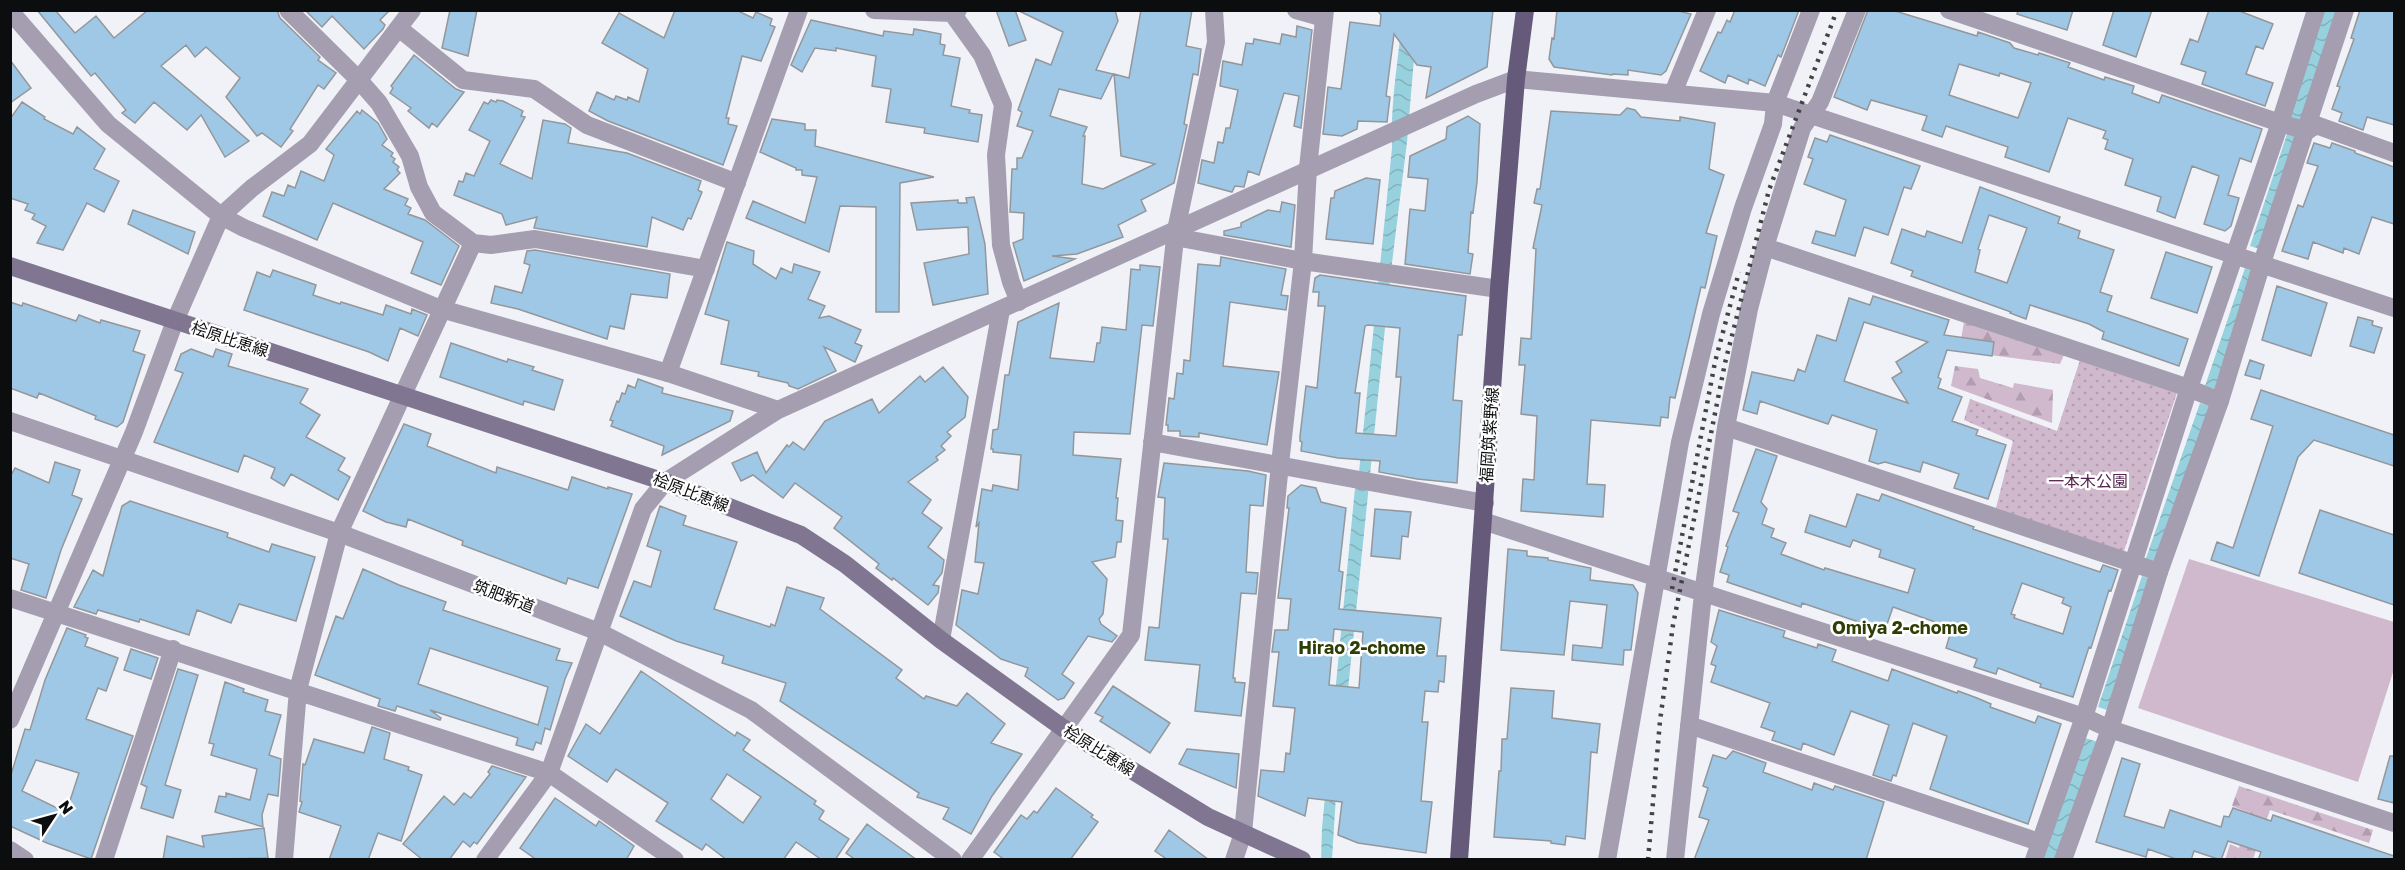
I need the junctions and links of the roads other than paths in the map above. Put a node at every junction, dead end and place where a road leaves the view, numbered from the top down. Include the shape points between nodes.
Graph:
1 (288, 10) edge
2 (412, 10) edge
3 (798, 10) edge
4 (874, 10) edge
5 (1214, 10) edge
6 (1296, 10) edge
7 (1525, 10) edge
8 (1707, 10) edge
9 (1811, 10) edge
10 (1857, 10) edge
11 (1949, 10) edge
12 (2316, 10) edge
13 (2345, 10) edge
14 (10, 11) edge
15 (955, 12) edge
16 (1325, 14) edge
17 (399, 29) junction
18 (358, 79) junction
19 (1516, 80) junction
20 (1673, 93) junction
21 (1775, 103) junction
22 (1813, 115) junction
23 (2280, 123) junction
24 (2307, 131) junction
25 (2394, 153) edge
26 (1308, 168) junction
27 (736, 183) junction
28 (221, 216) junction
29 (1176, 234) junction
30 (473, 243) junction
31 (1765, 247) junction
32 (2234, 255) junction
33 (1303, 261) junction
34 (2262, 263) junction
35 (10, 266) edge
36 (706, 269) junction
37 (1499, 289) junction
38 (1019, 302) junction
39 (2394, 308) edge
40 (441, 309) junction
41 (1001, 310) junction
42 (175, 321) junction
43 (668, 373) junction
44 (2189, 388) junction
45 (404, 395) junction
46 (2220, 401) junction
47 (778, 410) junction
48 (10, 421) edge
49 (1726, 427) junction
50 (1152, 442) junction
51 (121, 459) junction
52 (1280, 464) junction
53 (665, 482) junction
54 (1484, 512) junction
55 (339, 532) junction
56 (2132, 562) junction
57 (2159, 572) junction
58 (1655, 578) junction
59 (1703, 594) junction
60 (10, 598) edge
61 (57, 613) junction
62 (599, 632) junction
63 (941, 640) junction
64 (173, 649) junction
65 (298, 690) junction
66 (2084, 717) junction
67 (10, 720) edge
68 (1689, 725) junction
69 (1063, 728) junction
70 (2110, 729) junction
71 (549, 773) junction
72 (2394, 823) edge
73 (1243, 833) junction
74 (2039, 842) junction
75 (10, 850) edge
76 (25, 860) edge
77 (104, 860) edge
78 (284, 860) edge
79 (485, 860) edge
80 (675, 860) edge
81 (953, 860) edge
82 (970, 860) edge
83 (1234, 860) edge
84 (1302, 860) edge
85 (1459, 860) edge
86 (1607, 860) edge
87 (1675, 860) edge
88 (2034, 860) edge
89 (2063, 860) edge

1 - 18 street
2 - 17 street
3 - 27 street
4 - 15 street
5 - 29 street via 1216,42
6 - 16 street
7 - 19 main road, 福岡筑紫野線
8 - 20 street
9 - 21 street
10 - 22 street
11 - 23 street
12 - 23 street
13 - 24 street
14 - 28 street via 108,124
15 - 38 street via 982,55 1003,105 996,155 1001,245
16 - 26 street
17 - 18 street
17 - 27 street via 463,80 534,89 587,125
18 - 28 street via 310,144
18 - 30 street via 379,104 410,156 419,187 433,213
19 - 20 street
19 - 26 street
19 - 37 main road, 福岡筑紫野線
20 - 21 street
21 - 22 street
21 - 58 street via 1773,124 1711,314 1680,442
22 - 31 street via 1802,129
22 - 32 street
23 - 24 street
23 - 32 street
24 - 25 street via 2316,125
24 - 34 street
26 - 29 street
26 - 33 street
27 - 36 street
28 - 40 street
28 - 42 street
29 - 33 street
29 - 38 street
29 - 50 street
30 - 36 street via 491,245 536,239
30 - 40 street
31 - 44 street
31 - 49 street
32 - 34 street
32 - 44 street
33 - 37 street
33 - 52 street
34 - 39 street
34 - 46 street
35 - 42 main road, 桧原比恵線
36 - 43 street
37 - 54 main road, 福岡筑紫野線
38 - 41 street
40 - 43 street
40 - 45 street
41 - 47 street
41 - 63 street
42 - 45 main road, 桧原比恵線
42 - 51 street
43 - 47 street
44 - 46 street
44 - 56 street
45 - 53 main road, 桧原比恵線
45 - 55 street
46 - 57 street
47 - 53 street
48 - 51 street, 筑肥新道
49 - 56 street
49 - 59 street
50 - 52 street
50 - 69 street via 1131,635
51 - 55 street, 筑肥新道
51 - 61 street
52 - 54 street
52 - 73 street
53 - 62 street via 643,509
53 - 63 main road, 桧原比恵線 via 801,535 845,564
54 - 58 street
54 - 85 main road, 福岡筑紫野線
55 - 62 street, 筑肥新道
55 - 65 street
56 - 57 street
56 - 66 street
57 - 70 street
58 - 59 street
58 - 86 street
59 - 66 street
59 - 68 street
60 - 61 street
61 - 64 street
61 - 67 street
62 - 71 street
62 - 81 street, 筑肥新道 via 751,710
63 - 69 main road, 桧原比恵線
64 - 65 street
64 - 77 street
65 - 71 street
65 - 78 street
66 - 70 street
66 - 74 street
68 - 74 street
68 - 87 street
69 - 73 main road, 桧原比恵線 via 1208,817
69 - 82 street
70 - 72 street
70 - 89 street
71 - 79 street
71 - 80 street
73 - 83 street
73 - 84 main road, 桧原比恵線
74 - 88 street
75 - 76 street

